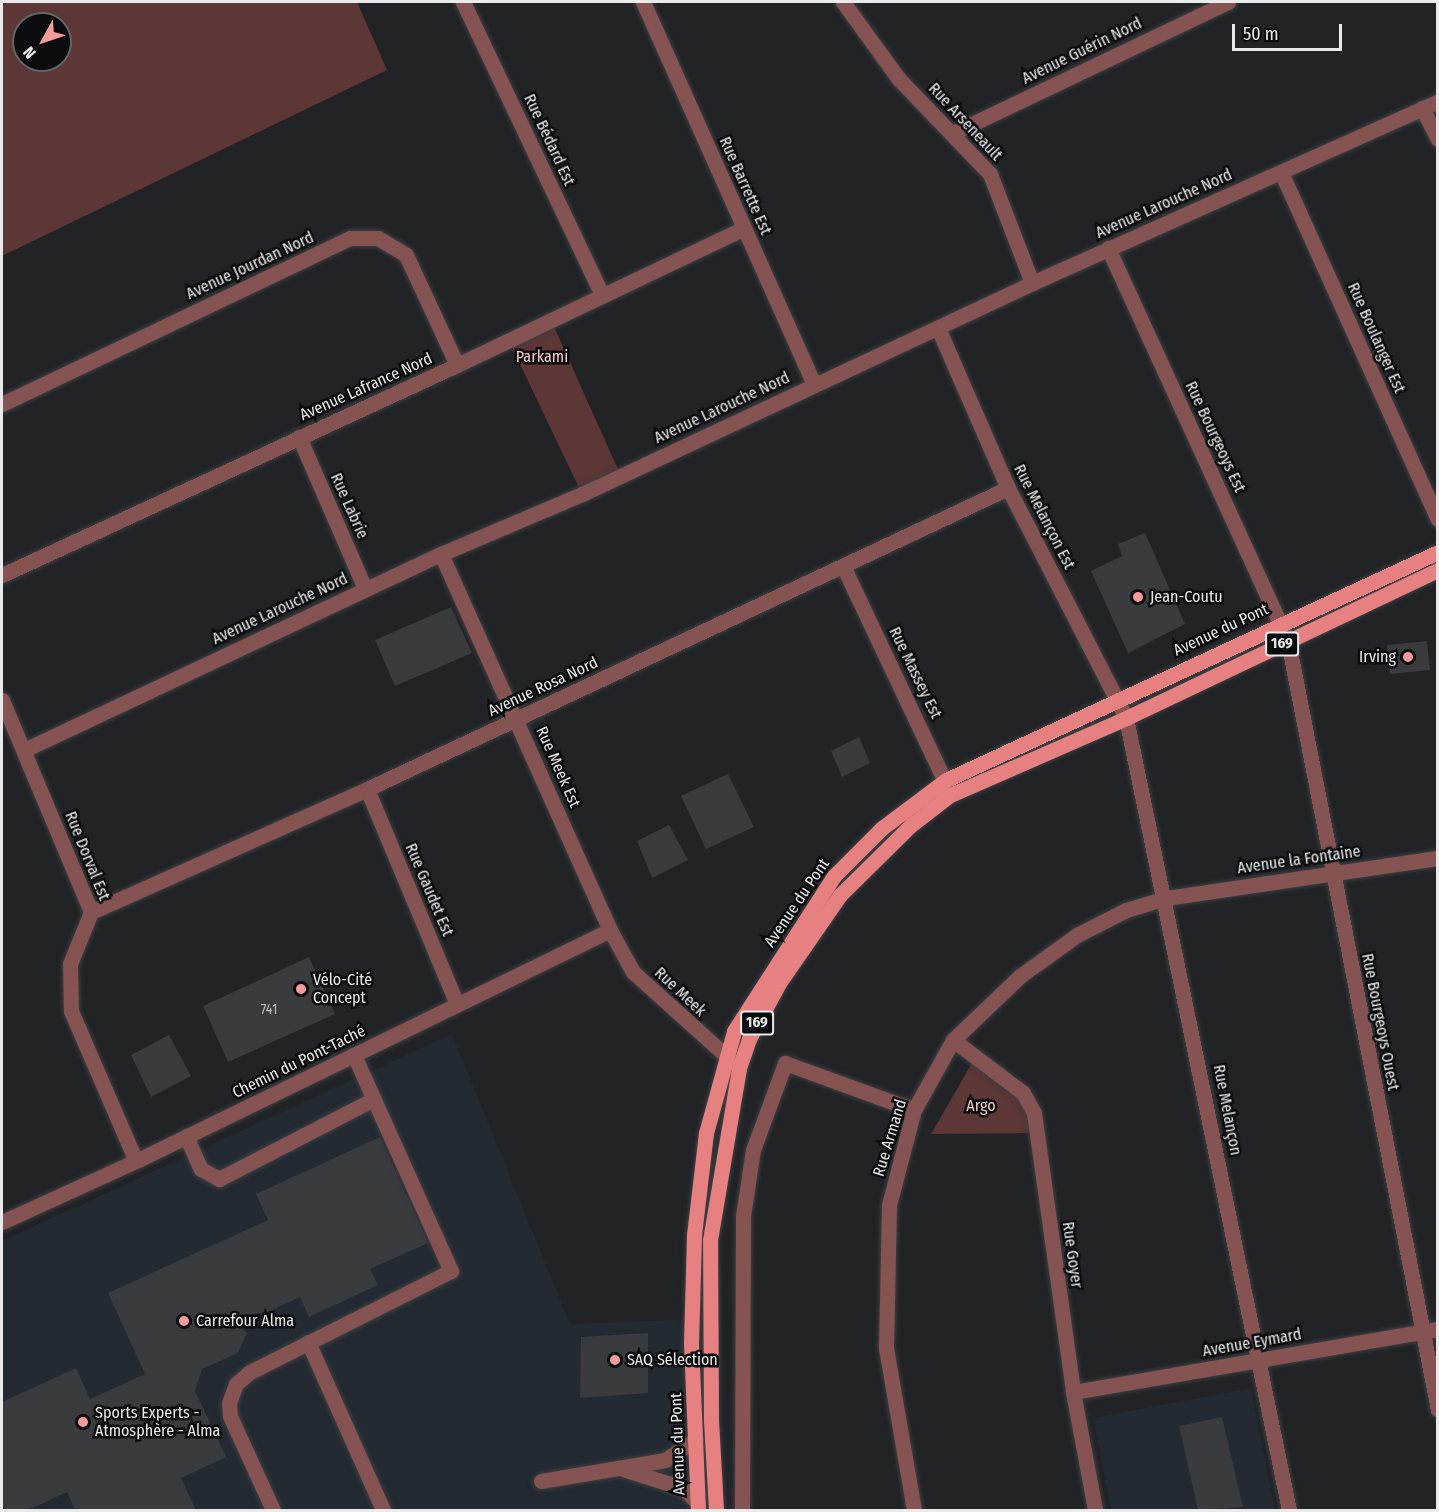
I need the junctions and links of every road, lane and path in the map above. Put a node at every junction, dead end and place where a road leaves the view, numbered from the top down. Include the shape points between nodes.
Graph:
1 (463, 2) edge
2 (643, 2) edge
3 (843, 2) edge
4 (1228, 2) edge
5 (1196, 8) edge
6 (1437, 101) edge
7 (1422, 108) junction
8 (953, 133) junction
9 (1437, 139) edge
10 (1281, 172) junction
11 (744, 228) junction
12 (1108, 248) junction
13 (1032, 283) junction
14 (602, 295) junction
15 (938, 328) junction
16 (457, 365) junction
17 (814, 384) junction
18 (2, 404) edge
19 (299, 437) junction
20 (1008, 488) junction
21 (1437, 519) edge
22 (1437, 552) edge
23 (441, 554) junction
24 (844, 568) junction
25 (1437, 570) edge
26 (2, 575) edge
27 (365, 589) junction
28 (1280, 622) junction
29 (1288, 640) junction
30 (2, 700) edge
31 (1117, 700) junction
32 (1126, 718) junction
33 (517, 719) junction
34 (24, 750) junction
35 (946, 780) junction
36 (367, 789) junction
37 (950, 795) junction
38 (1437, 858) edge
39 (1333, 873) junction
40 (1166, 898) junction
41 (91, 912) junction
42 (610, 930) junction
43 (458, 1004) junction
44 (953, 1040) junction
45 (354, 1054) junction
46 (726, 1054) junction
47 (739, 1068) junction
48 (374, 1099) junction
49 (914, 1110) junction
50 (186, 1136) junction
51 (136, 1161) junction
52 (2, 1222) edge
53 (1430, 1330) edge
54 (308, 1342) junction
55 (1259, 1360) junction
56 (1073, 1392) junction
57 (1437, 1410) edge
58 (696, 1439) junction
59 (617, 1467) junction
60 (541, 1481) dead end
61 (698, 1507) edge
62 (273, 1510) edge
63 (383, 1510) edge
64 (716, 1510) edge
65 (742, 1510) edge
66 (915, 1510) edge
67 (1095, 1510) edge
68 (1289, 1510) edge

1 - 14 street, Rue Bédard Est
2 - 11 street, Rue Barrette Est
3 - 8 street, Rue Arseneault via 898,78
4 - 5 street, Avenue Guérin Nord
5 - 8 street, Avenue Guérin Nord
6 - 7 street, Avenue Larouche Nord
7 - 9 street
7 - 10 street, Avenue Larouche Nord
8 - 13 street, Rue Arseneault via 990,174
10 - 12 street, Avenue Larouche Nord
10 - 21 street, Rue Boulanger Est
11 - 14 street, Avenue Lafrance Nord
11 - 17 street, Rue Barrette Est
12 - 13 street, Avenue Larouche Nord
12 - 28 street, Rue Bourgeoys Est
13 - 15 street, Avenue Larouche Nord
14 - 16 street, Avenue Lafrance Nord
15 - 17 street, Avenue Larouche Nord
15 - 20 street, Rue Melançon Est
16 - 18 street, Avenue Jourdan Nord via 406,255 378,238 350,238
16 - 19 street, Avenue Lafrance Nord
17 - 23 street, Avenue Larouche Nord via 582,494
19 - 26 street, Avenue Lafrance Nord
19 - 27 street, Rue Labrie
20 - 24 street, Avenue Rosa Nord
20 - 31 street, Rue Melançon Est
22 - 28 main road, Avenue du Pont
23 - 27 street, Avenue Larouche Nord
23 - 33 street, Rue Meek Est
24 - 33 street, Avenue Rosa Nord
24 - 35 street, Rue Massey Est
25 - 29 main road, Avenue du Pont / 169
27 - 34 street, Avenue Larouche Nord
28 - 29 street, Rue Bourgeoys Est
28 - 31 main road, Avenue du Pont
29 - 32 main road, Avenue du Pont / 169
29 - 39 street, Rue Bourgeoys Ouest
30 - 34 street, Rue Dorval Est
31 - 32 street, Rue Melançon Est
31 - 35 main road, Avenue du Pont
32 - 37 main road, Avenue du Pont / 169
32 - 40 street, Rue Melançon
33 - 36 street, Avenue Rosa Nord
33 - 42 street, Rue Meek Est
34 - 41 street, Rue Dorval Est
35 - 37 street, Rue Massey Est
35 - 46 main road, Avenue du Pont via 882,828 834,876 734,1030
36 - 41 street, Avenue Rosa Nord
36 - 43 street, Rue Gaudet Est
37 - 47 main road, Avenue du Pont / 169 via 911,825 840,895 779,983 749,1039
38 - 39 street, Avenue la Fontaine
39 - 40 street, Avenue la Fontaine
39 - 53 street, Rue Bourgeoys Ouest
40 - 44 street, Rue Armand via 1126,910 1077,935 1020,976
40 - 55 street, Rue Melançon
41 - 51 street, Rue Dorval Est via 70,964 71,1011
42 - 43 street, Chemin du Pont-Taché
42 - 46 street, Rue Meek via 633,972 711,1046
43 - 45 street, Chemin du Pont-Taché
44 - 49 street, Rue Armand
44 - 56 street, Rue Goyer via 1023,1093 1034,1113
45 - 48 street
45 - 50 street, Chemin du Pont-Taché
46 - 47 street, Rue Meek
46 - 58 main road, Avenue du Pont via 706,1132 694,1235 692,1343
47 - 64 main road, Avenue du Pont / 169 via 711,1240 711,1421
48 - 50 street via 219,1179 201,1169
48 - 54 street via 451,1271
49 - 65 street via 785,1063 753,1150 743,1216
49 - 66 street, Rue Armand via 889,1205 886,1348
50 - 51 street, Chemin du Pont-Taché
51 - 52 street, Chemin du Pont-Taché
53 - 55 street, Avenue Eymard
53 - 57 street, Rue Bourgeoys Ouest
54 - 62 street via 250,1372 236,1384 229,1402 230,1416
54 - 63 street
55 - 56 street, Avenue Eymard
55 - 68 street, Rue Melançon
56 - 67 street, Rue Goyer
58 - 59 street via 665,1460
58 - 61 main road, Avenue du Pont
59 - 60 street
59 - 61 street via 683,1488

